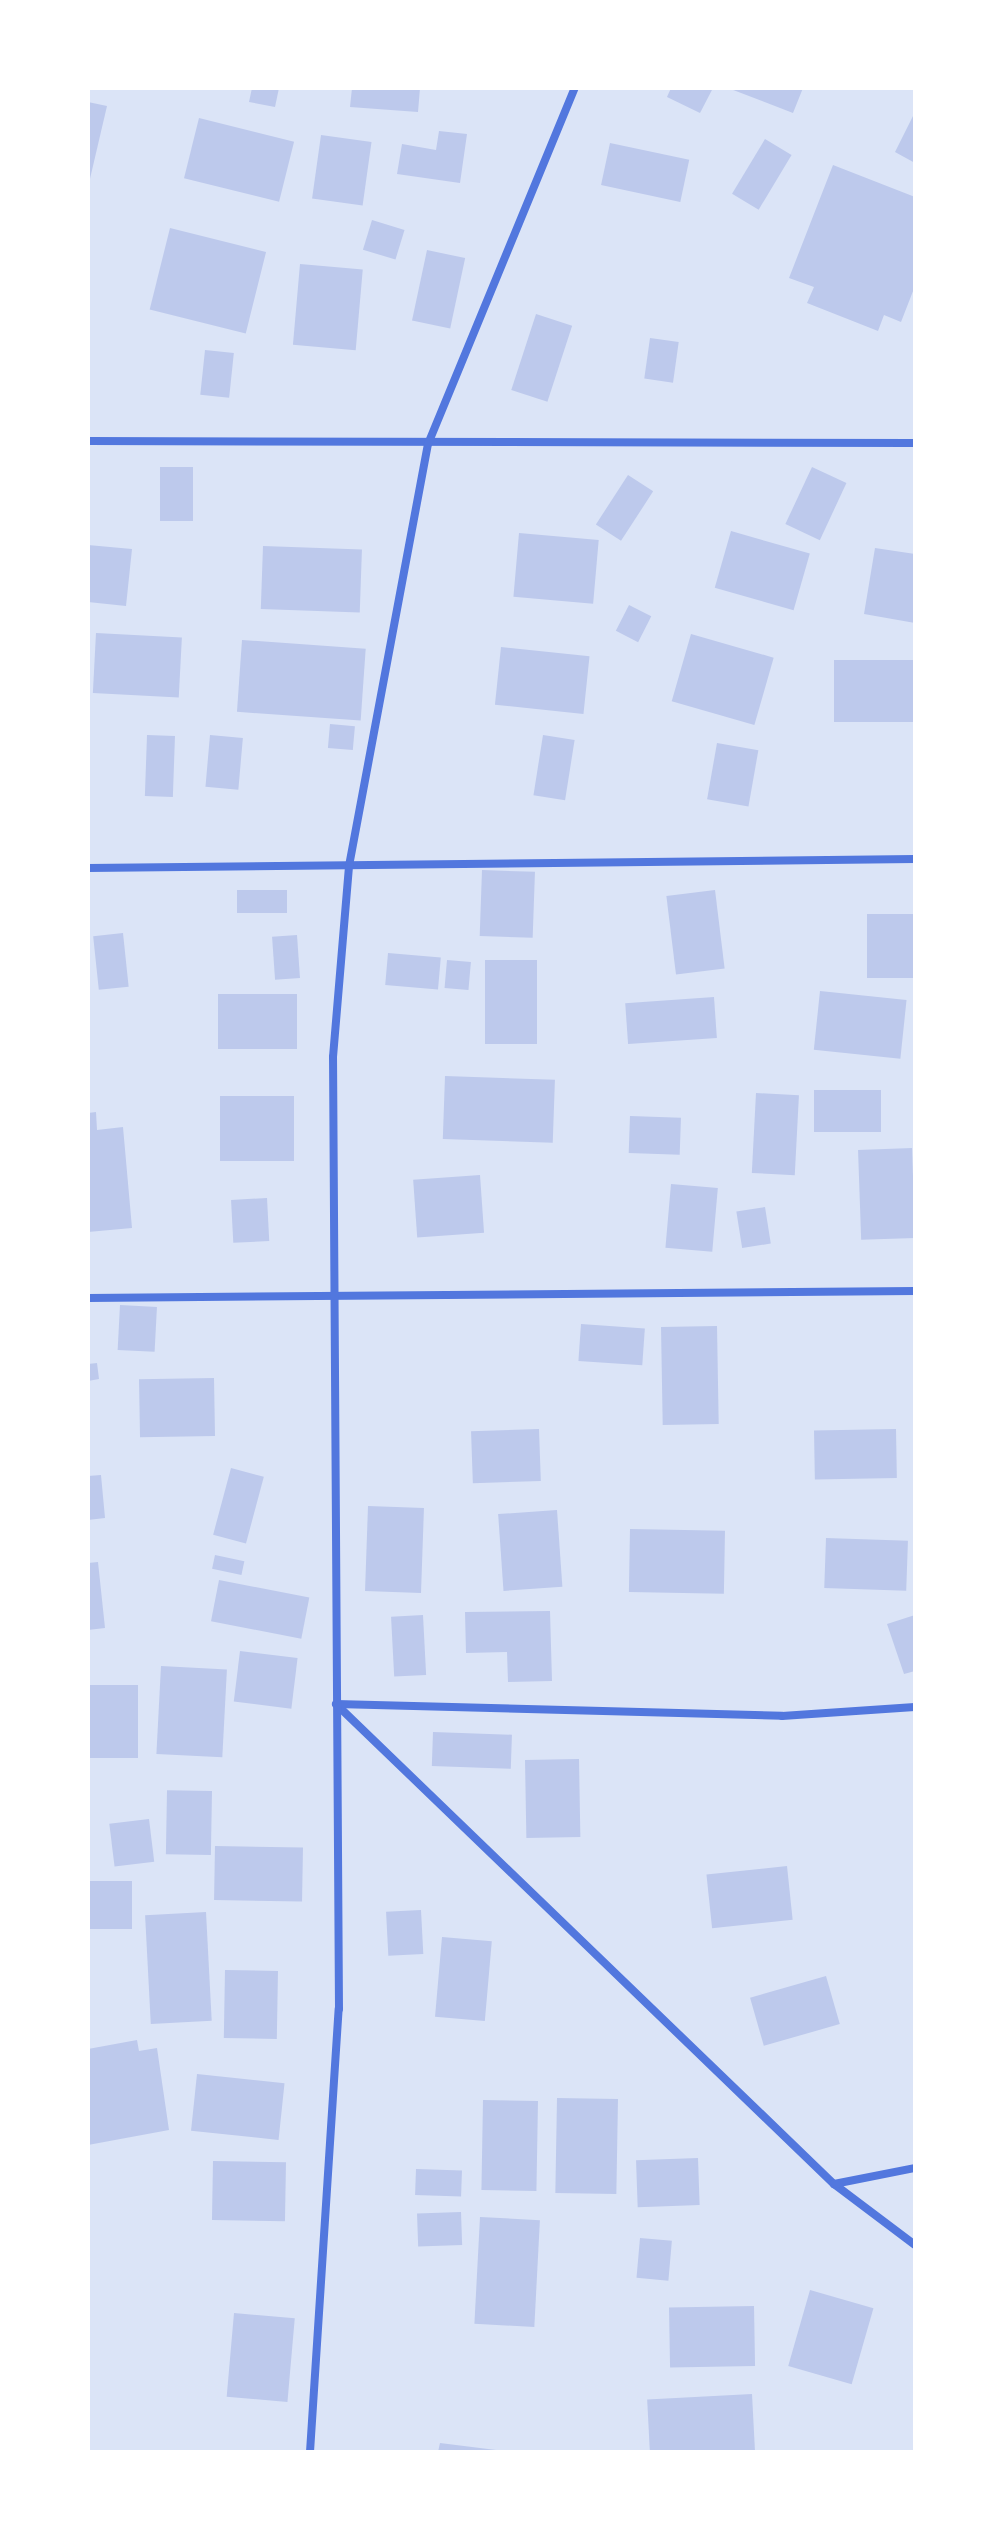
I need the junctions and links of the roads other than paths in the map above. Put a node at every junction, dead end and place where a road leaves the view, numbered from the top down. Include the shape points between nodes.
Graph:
1 (575, 88) edge
2 (88, 441) edge
3 (915, 443) edge
4 (428, 444) junction
5 (915, 859) edge
6 (349, 866) junction
7 (88, 868) edge
8 (915, 1291) edge
9 (337, 1295) junction
10 (88, 1298) edge
11 (336, 1704) junction
12 (915, 1707) edge
13 (915, 2168) edge
14 (834, 2184) junction
15 (915, 2245) edge
16 (310, 2452) edge

1 - 4 street
2 - 4 street
3 - 4 street
4 - 6 street
5 - 6 street
6 - 7 street
6 - 9 street via 333,1057
8 - 9 street
9 - 10 street
9 - 11 street
11 - 12 street via 782,1716
11 - 14 street
11 - 16 street via 339,2009
13 - 14 street
14 - 15 street

